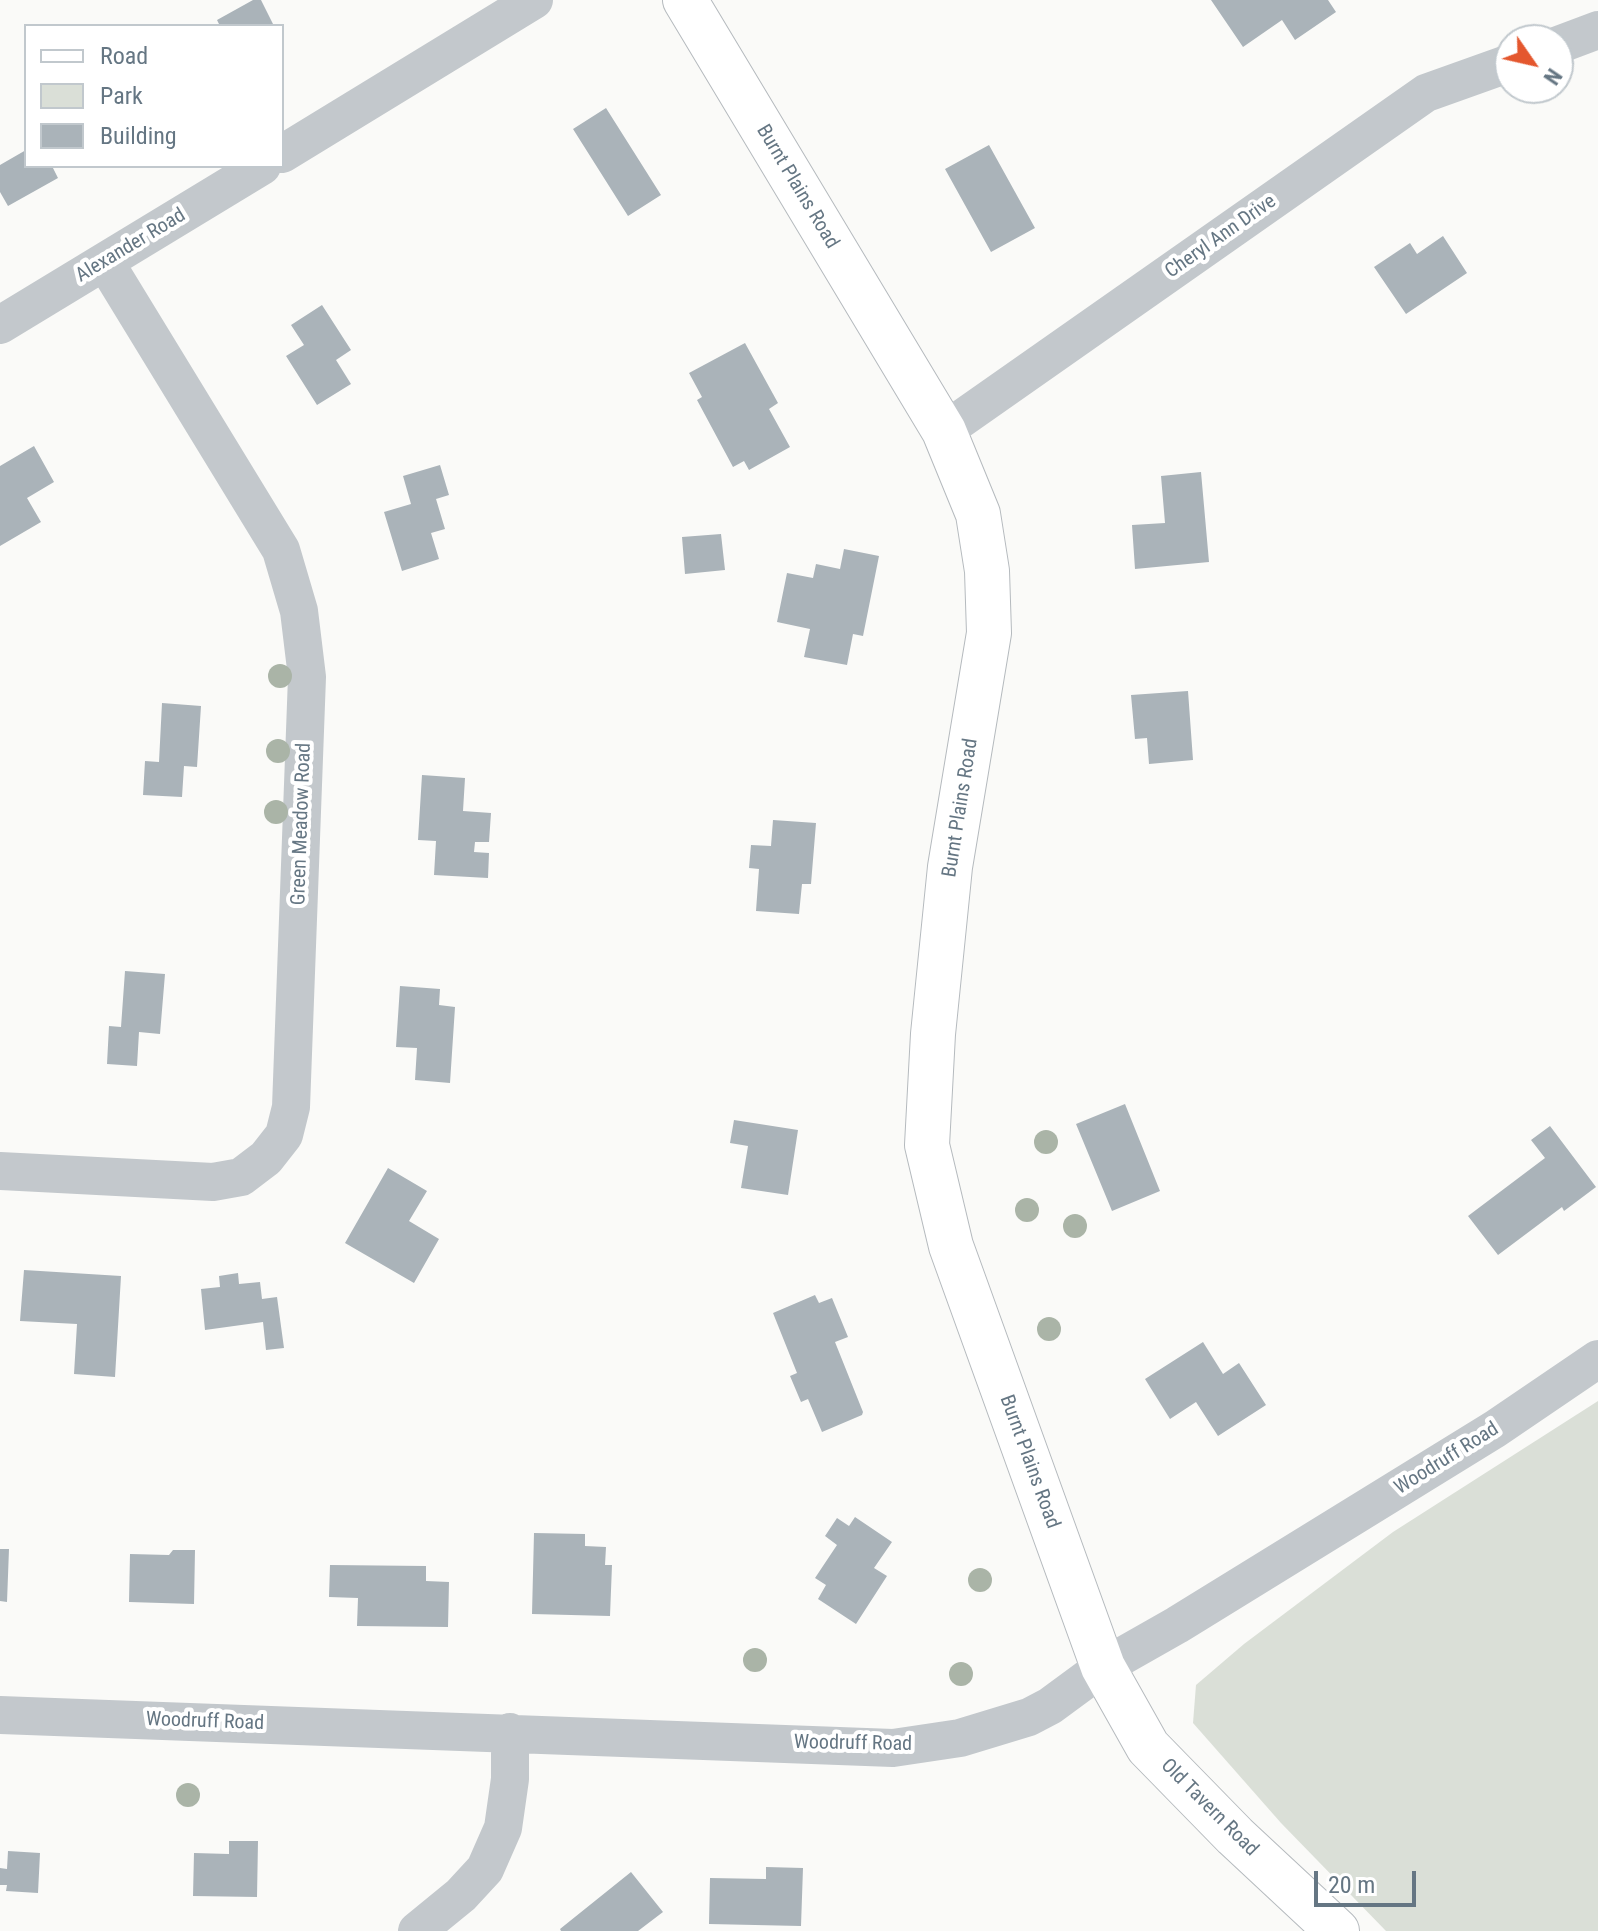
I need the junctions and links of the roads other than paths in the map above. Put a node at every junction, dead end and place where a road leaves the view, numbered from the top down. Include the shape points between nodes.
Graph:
1 (534, 0) edge
2 (685, 0) edge
3 (1598, 30) edge
4 (1574, 39) edge
5 (1494, 69) edge
6 (284, 153) edge
7 (259, 168) edge
8 (105, 262) junction
9 (0, 325) edge
10 (944, 431) junction
11 (0, 1171) edge
12 (1598, 1359) edge
13 (1103, 1667) junction
14 (0, 1715) edge
15 (510, 1732) junction
16 (417, 1931) edge
17 (1337, 1931) edge

1 - 6 street
2 - 10 main road, Burnt Plains Road
3 - 4 street
5 - 10 street, Cheryl Ann Drive via 1426,93
7 - 8 street, Alexander Road
8 - 9 street, Alexander Road
8 - 11 street, Green Meadow Road via 281,550 299,611 307,677 291,1107 284,1135 241,1177 213,1182
10 - 13 main road, Burnt Plains Road via 978,514 989,633 950,867 927,1145 951,1246
12 - 13 street, Woodruff Road via 1495,1429
13 - 15 street, Woodruff Road via 1029,1717 960,1738 893,1748
13 - 17 main road, Old Tavern Road via 1148,1747
14 - 15 street, Woodruff Road
15 - 16 street via 503,1828 485,1869

